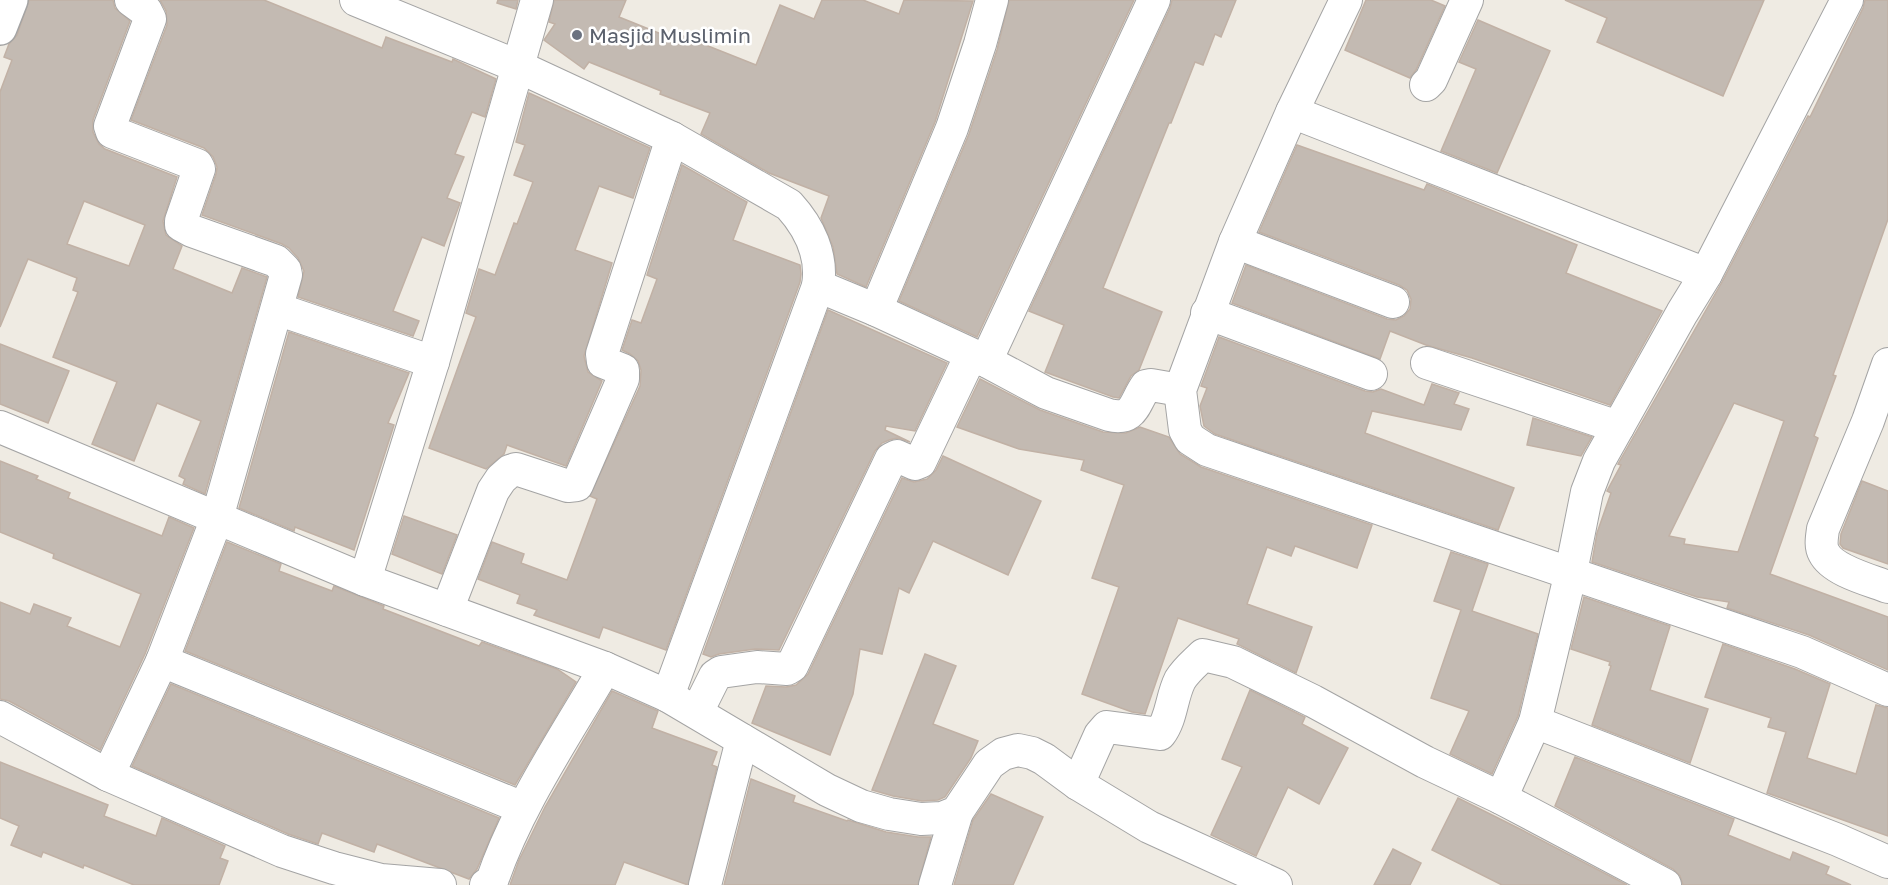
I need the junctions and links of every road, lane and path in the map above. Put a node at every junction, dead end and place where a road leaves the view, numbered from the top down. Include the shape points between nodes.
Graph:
1 (11, 0) edge
2 (131, 0) edge
3 (356, 0) edge
4 (537, 0) edge
5 (992, 0) edge
6 (1154, 0) edge
7 (1346, 0) edge
8 (1467, 0) edge
9 (1847, 0) edge
10 (0, 28) edge
11 (517, 66) junction
12 (1426, 85) dead end
13 (1292, 112) junction
14 (672, 138) junction
15 (1235, 242) junction
16 (1706, 274) junction
17 (818, 286) junction
18 (1393, 302) dead end
19 (276, 309) junction
20 (876, 310) junction
21 (1207, 313) junction
22 (978, 358) junction
23 (433, 362) junction
24 (1427, 363) dead end
25 (1888, 364) edge
26 (1371, 374) dead end
27 (1179, 390) junction
28 (1878, 424) edge
29 (0, 426) edge
30 (1618, 427) junction
31 (217, 518) junction
32 (1571, 572) junction
33 (365, 580) junction
34 (1888, 587) edge
35 (447, 610) junction
36 (162, 661) junction
37 (605, 668) junction
38 (1888, 690) edge
39 (668, 696) junction
40 (698, 712) junction
41 (0, 717) edge
42 (1535, 722) junction
43 (742, 740) junction
44 (108, 775) junction
45 (1078, 784) junction
46 (1501, 798) junction
47 (523, 808) junction
48 (957, 812) junction
49 (1888, 862) edge
50 (440, 885) edge
51 (486, 885) edge
52 (705, 885) edge
53 (935, 885) edge
54 (1276, 885) edge
55 (1665, 885) edge

1 - 10 street
2 - 19 street via 150,19 112,132 197,165 181,225 276,261 286,275
3 - 11 street
4 - 11 street
5 - 20 street via 952,128
6 - 22 street
7 - 13 street
8 - 12 street
9 - 16 street
11 - 14 street
11 - 23 street
13 - 15 street
13 - 16 street
14 - 17 street via 789,205 799,216 819,257
14 - 35 street via 602,354 603,362 623,370 625,375 577,485 568,486 516,469 501,479 483,514
15 - 18 street
15 - 21 street
16 - 30 street
17 - 20 street
17 - 39 street
19 - 23 street
19 - 31 street
20 - 22 street
21 - 26 street
21 - 27 street
22 - 27 street via 1046,393 1120,417 1132,411 1146,386
22 - 40 street via 920,462 915,464 897,456 891,459 792,666 721,672
23 - 33 street
24 - 30 street
25 - 28 street
27 - 32 street via 1185,430 1190,439 1208,450
28 - 34 street via 1823,529 1821,540 1824,553 1834,563
29 - 31 street
30 - 32 street via 1587,492
31 - 33 street
31 - 36 street
32 - 38 street via 1802,652
32 - 42 street
33 - 35 street
35 - 37 street
36 - 44 street
36 - 47 street
37 - 39 street
37 - 47 street
39 - 40 street
40 - 43 street
41 - 44 street
42 - 46 street
42 - 49 street
43 - 48 street via 861,807 921,819 942,818
43 - 52 street
44 - 50 street via 282,851 381,880
45 - 46 street via 1107,727 1161,734 1180,681 1203,655 1254,672
45 - 48 street via 1044,759 1018,750 988,764
45 - 54 street via 1149,827
46 - 55 street
47 - 51 street via 492,881
48 - 53 street

